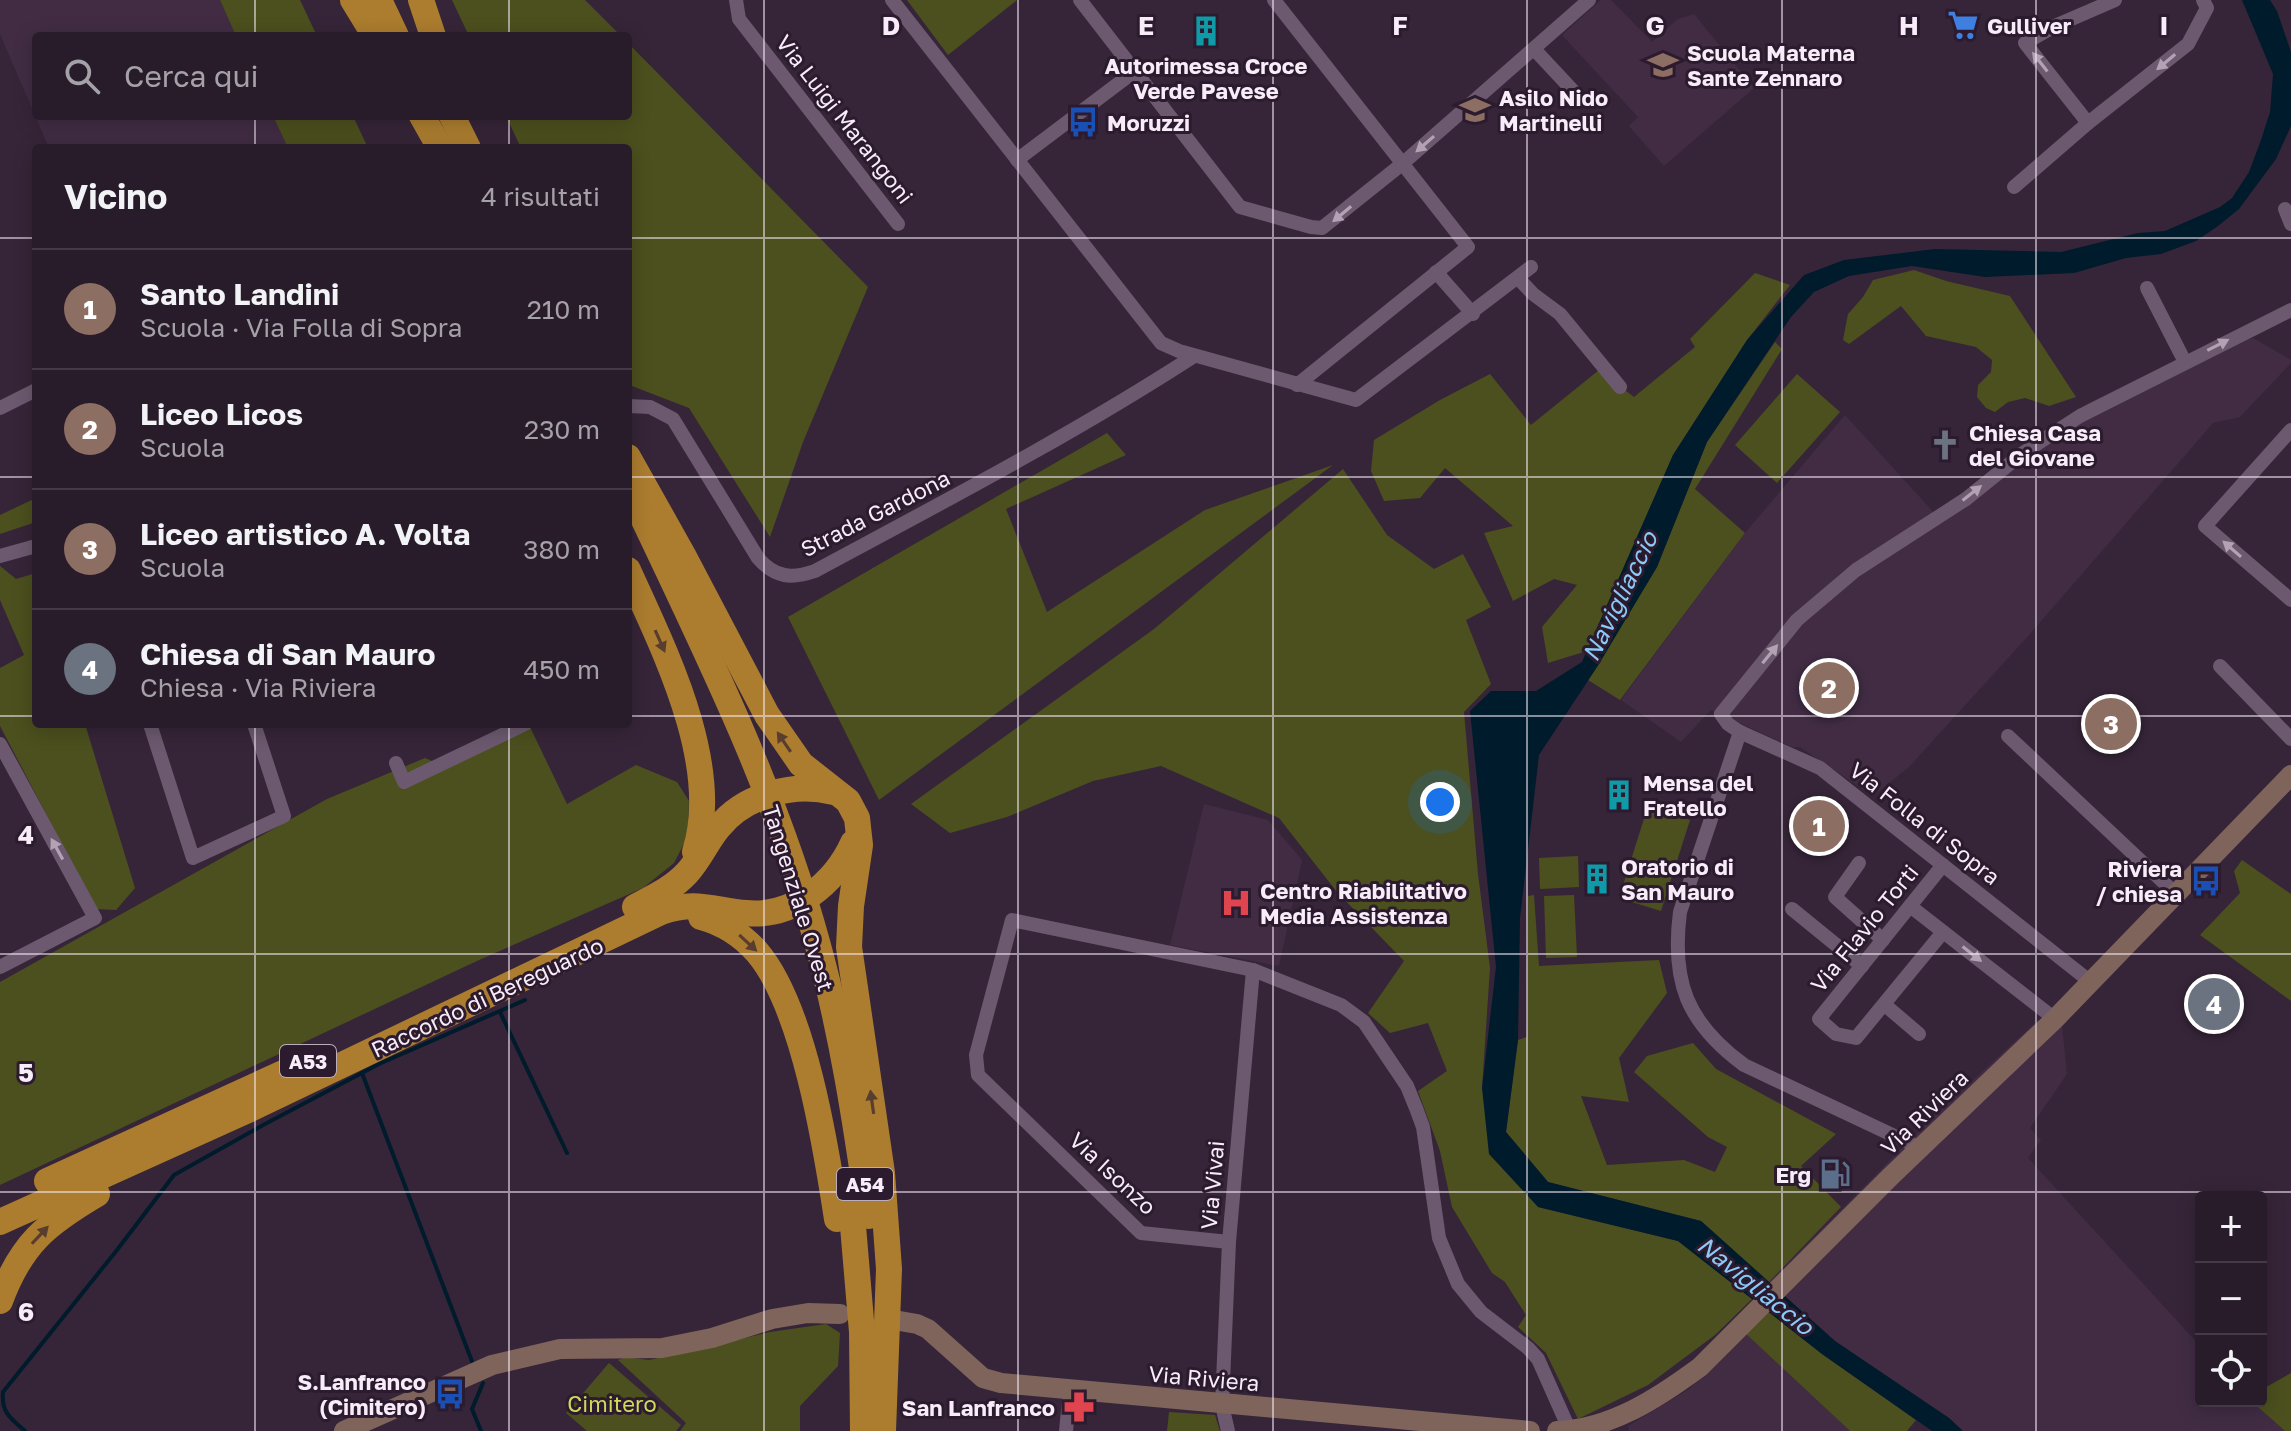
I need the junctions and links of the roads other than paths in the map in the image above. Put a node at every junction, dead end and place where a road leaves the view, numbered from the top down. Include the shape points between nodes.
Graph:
1 (353, 0) edge
2 (379, 0) edge
3 (397, 0) edge
4 (421, 0) edge
5 (736, 0) edge
6 (892, 0) edge
7 (1080, 0) edge
8 (1274, 0) edge
9 (1589, 0) edge
10 (2115, 0) edge
11 (2203, 0) edge
12 (373, 32) edge
13 (394, 32) edge
14 (412, 32) edge
15 (432, 32) edge
16 (1534, 49) junction
17 (1135, 71) junction
18 (1576, 94) dead end
19 (424, 120) edge
20 (435, 120) edge
21 (454, 120) edge
22 (466, 120) edge
23 (2088, 123) junction
24 (438, 144) edge
25 (445, 144) edge
26 (466, 144) edge
27 (475, 144) edge
28 (1017, 160) junction
29 (1402, 164) junction
30 (2014, 187) dead end
31 (2285, 209) dead end
32 (898, 224) dead end
33 (2291, 224) edge
34 (1531, 267) dead end
35 (1436, 272) junction
36 (1519, 279) junction
37 (2147, 288) dead end
38 (2291, 310) edge
39 (1473, 314) junction
40 (1194, 356) junction
41 (2185, 362) junction
42 (1297, 385) junction
43 (1620, 387) dead end
44 (32, 392) edge
45 (632, 406) edge
46 (0, 408) edge
47 (2291, 430) edge
48 (632, 464) edge
49 (632, 495) edge
50 (632, 528) edge
51 (32, 547) edge
52 (0, 556) edge
53 (632, 579) edge
54 (2291, 600) edge
55 (2220, 666) dead end
56 (151, 728) edge
57 (255, 728) edge
58 (517, 728) edge
59 (1740, 732) junction
60 (2008, 736) dead end
61 (2291, 739) edge
62 (0, 744) edge
63 (743, 752) junction
64 (396, 763) dead end
65 (2291, 775) edge
66 (840, 794) junction
67 (858, 824) junction
68 (1859, 863) dead end
69 (1943, 865) junction
70 (679, 880) junction
71 (2176, 894) junction
72 (1910, 906) junction
73 (1792, 909) dead end
74 (620, 924) junction
75 (1943, 932) junction
76 (1883, 940) junction
77 (809, 944) junction
78 (1, 966) edge
79 (1862, 966) junction
80 (1253, 970) junction
81 (2092, 983) junction
82 (1885, 1005) junction
83 (2055, 1019) junction
84 (1919, 1034) dead end
85 (246, 1111) junction
86 (1920, 1148) junction
87 (0, 1202) edge
88 (0, 1222) edge
89 (1229, 1242) junction
90 (0, 1301) edge
91 (840, 1314) dead end
92 (894, 1320) dead end
93 (1070, 1390) junction
94 (1222, 1405) junction
95 (1460, 1428) edge
96 (344, 1431) edge
97 (863, 1431) edge
98 (882, 1431) edge
99 (1066, 1431) edge
100 (1228, 1431) edge
101 (1530, 1431) edge
102 (1557, 1431) edge
103 (1570, 1431) edge

1 - 12 highway
2 - 13 highway
3 - 14 highway
4 - 15 highway
5 - 32 street, Via Luigi Marangoni via 739,19
6 - 28 street
7 - 17 street
8 - 29 street
9 - 16 street
23 -> 10 street via 2025,43
11 -> 23 street via 2207,8 2188,44
16 - 18 street
16 -> 29 street
17 - 28 street
29 -> 17 street via 1322,228 1240,207
19 - 24 highway
20 - 25 highway
21 - 26 highway
22 - 27 highway
23 - 30 street
28 - 40 street via 1161,343
29 - 35 street via 1468,247
31 - 33 street
34 - 36 street
35 - 39 street
35 - 42 street
36 - 39 street
36 - 43 street via 1560,314
37 - 41 street
41 -> 38 street
39 - 42 street via 1356,400
40 - 42 street
40 - 45 street, Strada Gardona via 976,485 797,578 779,575 758,558 673,419 650,407
59 -> 41 street, Via Folla di Sopra via 1721,714 1797,620 1856,570 2080,416
44 - 46 street
54 -> 47 street via 2205,526
66 -> 48 highway via 805,768 767,715
49 - 63 highway, Tangenziale Ovest / A54
50 - 63 highway, Tangenziale Ovest / A54
51 - 52 street
53 -> 70 highway via 681,693 697,759 700,830
55 - 61 street
56 - 57 street via 193,858 284,816
58 - 64 street via 404,782
59 - 69 street, Via Folla di Sopra via 1820,768
59 - 86 street via 1680,912 1676,944 1682,990 1702,1027 1744,1065
60 - 71 street
78 -> 62 street via 95,918
63 - 77 highway, Tangenziale Ovest / A54 via 779,827
65 - 71 street, Via Riviera
66 - 67 highway via 852,806
66 - 70 highway, A53 via 792,789 740,807
67 - 74 highway, A53 via 837,872 793,905 752,914 700,904
98 -> 67 highway via 886,1220 849,947
68 - 76 street via 1835,897
69 - 72 street, Via Flavio Torti
69 - 81 street, Via Folla di Sopra
70 - 74 highway, A53
71 - 81 street, Via Riviera
72 - 75 street
72 - 76 street, Via Flavio Torti
73 - 79 street
74 - 85 highway, Raccordo di Bereguardo / A53
74 - 87 highway, Raccordo di Bereguardo / A53
74 -> 97 highway via 677,915 709,919 750,944 779,988 807,1070 830,1177
75 - 82 street
75 -> 83 street
76 - 79 street, Via Flavio Torti
77 - 97 highway, Tangenziale Ovest / A54 via 846,1159 862,1332
77 - 98 highway, Tangenziale Ovest / A54 via 846,1067 872,1237
79 - 82 street, Via Flavio Torti via 1819,1019 1836,1034 1856,1038
80 - 89 street, Via Vivai
80 - 89 street, Via Isonzo via 1012,920 976,1055 978,1075 1141,1233
80 - 103 street via 1341,1005 1364,1022 1407,1086 1423,1127 1439,1238 1458,1284 1481,1312 1538,1359
81 - 83 street, Via Riviera
82 - 84 street
83 - 86 street, Via Riviera
85 - 88 highway, Raccordo di Bereguardo / A53
90 -> 85 highway via 15,1268 45,1228
86 - 103 street, Via Riviera via 1700,1367 1633,1411
89 - 94 street, Via Vivai
91 - 96 street via 772,1319 662,1348 560,1349 492,1365
92 - 93 street, Via Riviera via 928,1329 983,1378
93 - 94 street, Via Riviera
93 - 99 street
94 - 95 street, Via Riviera
94 - 100 street, Via Vivai
95 - 101 street, Via Riviera
102 - 103 street, Via Riviera

